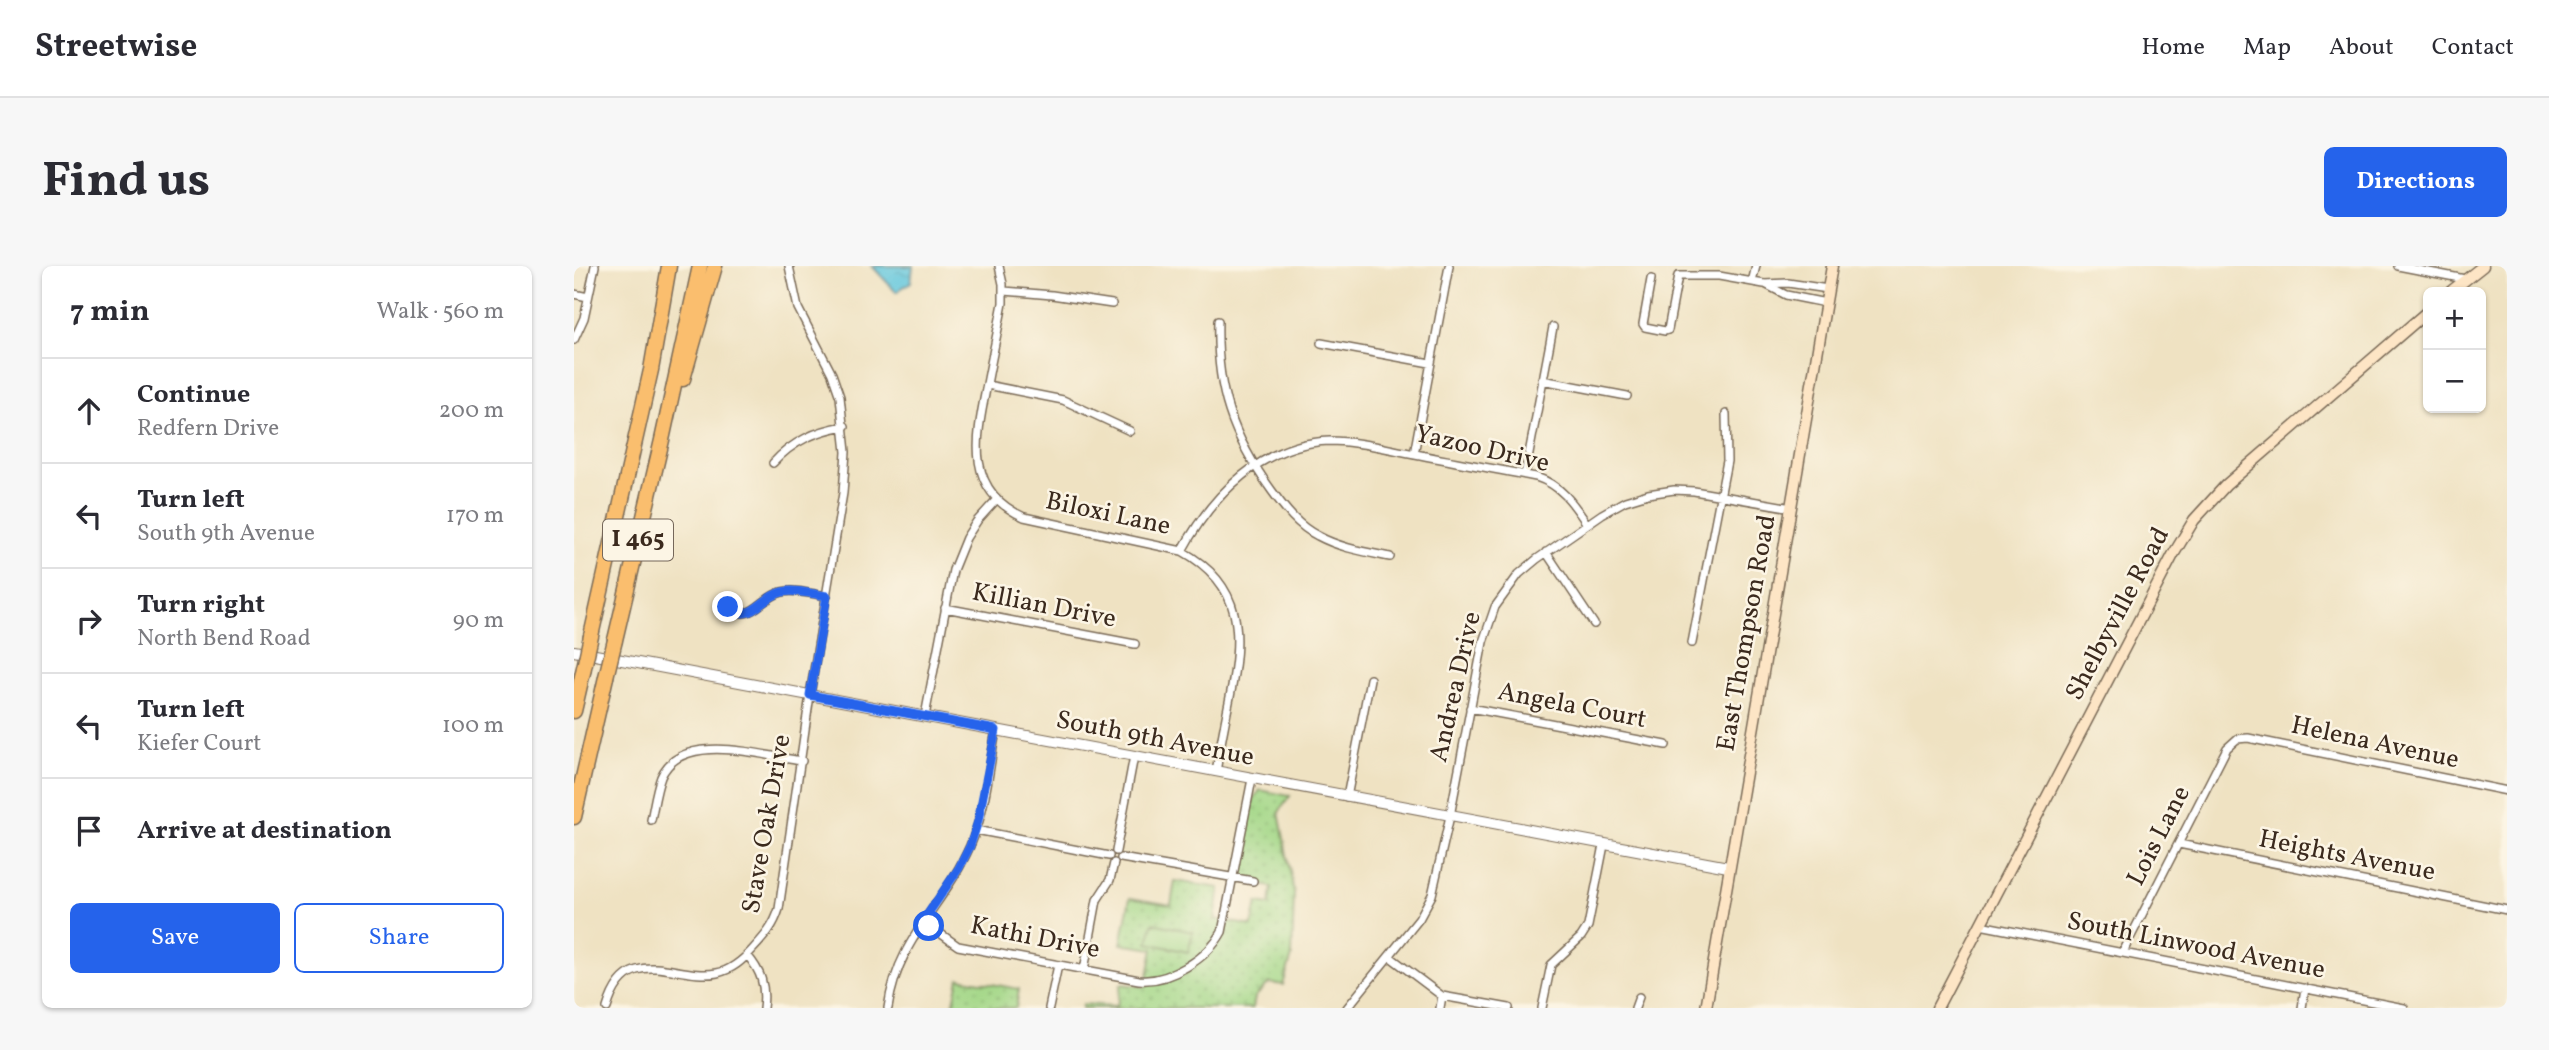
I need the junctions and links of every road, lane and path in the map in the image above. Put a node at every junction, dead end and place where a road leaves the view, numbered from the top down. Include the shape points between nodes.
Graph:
1 (595, 266) edge
2 (669, 266) edge
3 (678, 266) edge
4 (700, 266) edge
5 (715, 266) edge
6 (789, 266) edge
7 (999, 266) edge
8 (1449, 266) edge
9 (1756, 266) edge
10 (1832, 266) edge
11 (2398, 266) edge
12 (2483, 266) edge
13 (1651, 279) dead end
14 (2465, 279) junction
15 (1752, 282) junction
16 (1764, 284) junction
17 (2456, 287) edge
18 (1828, 289) junction
19 (1004, 291) junction
20 (574, 294) edge
21 (588, 297) junction
22 (1826, 303) junction
23 (1112, 304) dead end
24 (2423, 315) edge
25 (1218, 321) dead end
26 (1553, 327) dead end
27 (574, 340) edge
28 (1321, 343) dead end
29 (1430, 363) junction
30 (651, 369) junction
31 (1542, 380) junction
32 (987, 385) junction
33 (1627, 396) dead end
34 (1726, 414) dead end
35 (845, 426) junction
36 (1130, 431) dead end
37 (662, 440) junction
38 (1413, 454) junction
39 (773, 463) dead end
40 (1254, 467) junction
41 (1525, 475) junction
42 (1720, 495) junction
43 (997, 499) junction
44 (1792, 508) junction
45 (1587, 524) junction
46 (1182, 551) junction
47 (1546, 552) junction
48 (1390, 557) dead end
49 (827, 596) junction
50 (728, 607) dead end
51 (945, 608) junction
52 (1594, 624) dead end
53 (1692, 643) dead end
54 (1135, 644) dead end
55 (574, 651) edge
56 (1370, 679) dead end
57 (810, 695) junction
58 (1470, 708) junction
59 (574, 711) edge
60 (925, 716) junction
61 (996, 730) junction
62 (2236, 740) joint
63 (1666, 745) dead end
64 (1134, 756) junction
65 (802, 761) junction
66 (1216, 772) junction
67 (1252, 779) junction
68 (2507, 791) edge
69 (1347, 797) junction
70 (1450, 816) junction
71 (574, 817) edge
72 (651, 820) dead end
73 (976, 830) junction
74 (2179, 844) junction
75 (1604, 845) junction
76 (1115, 857) junction
77 (1728, 867) junction
78 (1234, 878) junction
79 (1253, 881) dead end
80 (2507, 909) edge
81 (923, 921) junction
82 (1980, 925) junction
83 (2123, 953) junction
84 (747, 955) junction
85 (1389, 956) junction
86 (1058, 965) junction
87 (1084, 970) junction
88 (2305, 988) junction
89 (1442, 996) junction
90 (1639, 997) dead end
91 (607, 1007) edge
92 (763, 1008) edge
93 (888, 1008) edge
94 (1049, 1008) edge
95 (1347, 1008) edge
96 (1440, 1008) edge
97 (1509, 1008) edge
98 (1542, 1008) edge
99 (1635, 1008) edge
100 (1706, 1008) edge
101 (1937, 1008) edge
102 (2302, 1008) edge
103 (2404, 1008) edge

1 - 21 street
2 - 30 highway
3 - 30 highway, I 465
4 - 37 highway, I 465
5 - 37 highway
6 - 35 street, Stave Oak Drive via 798,308 832,374
7 - 19 street
8 - 29 street
9 - 15 street
10 - 18 main road, East Thompson Road
11 - 14 street
12 - 14 main road
13 - 15 street via 1643,324 1664,331 1668,330 1678,276
14 - 17 main road
15 - 16 street
16 - 18 street
16 - 22 street via 1786,295
18 - 22 main road, East Thompson Road
19 - 23 street
19 - 32 street
20 - 21 street
21 - 27 street
22 - 44 main road, East Thompson Road
24 - 82 main road, Shelbyville Road via 2227,484 2194,520
25 - 40 street via 1219,371 1226,405
26 - 31 street
28 - 29 street
29 - 38 street
30 - 59 highway, I 465, bridge
31 - 33 street
31 - 41 street
32 - 36 street via 1063,400
32 - 43 street via 976,447 982,474
34 - 42 street via 1727,461
35 - 39 street via 799,441
35 - 49 street, Stave Oak Drive via 843,493
37 - 71 highway, I 465, bridge
38 - 40 street, Yazoo Drive via 1353,443 1316,442 1287,449
38 - 41 street, Yazoo Drive
40 - 46 street, Yazoo Drive via 1221,495
40 - 48 street via 1296,521 1315,535
41 - 45 street, Yazoo Drive via 1560,490
42 - 44 street
42 - 45 street via 1674,490 1648,494 1613,507
42 - 53 street
43 - 46 street, Biloxi Lane via 1032,520
43 - 51 street via 960,550
44 - 77 main road, East Thompson Road
45 - 47 street, Andrea Drive
46 - 66 street, Biloxi Lane via 1218,581 1234,611 1238,631
47 - 52 street
47 - 58 street, Andrea Drive via 1519,574 1492,613
49 - 50 street via 785,591 747,613
49 - 57 street, Stave Oak Drive
51 - 54 street, Killian Drive
51 - 60 street
55 - 57 street, South 9th Avenue
56 - 69 street
57 - 60 street, South 9th Avenue
57 - 65 street, Stave Oak Drive
58 - 63 street, Angela Court
58 - 70 street, Andrea Drive
60 - 61 street, South 9th Avenue
61 - 64 street, South 9th Avenue
61 - 73 street
62 - 68 street, Helena Avenue via 2248,738
62 - 74 street, Lois Lane via 2227,748
64 - 66 street, South 9th Avenue
64 - 76 street
65 - 72 street via 711,748 691,751 666,769
65 - 84 street, Stave Oak Drive via 776,918
66 - 67 street, South 9th Avenue
67 - 69 street, South 9th Avenue
67 - 78 street
69 - 70 street, South 9th Avenue
70 - 75 street, South 9th Avenue
70 - 85 street, Andrea Drive via 1429,904
73 - 76 street
73 - 81 street via 962,862
74 - 80 street, Heights Avenue
74 - 83 street, Lois Lane
75 - 77 street, South 9th Avenue
75 - 98 street via 1588,926 1551,965
76 - 78 street
76 - 87 street via 1110,880 1097,900
77 - 100 main road, East Thompson Road
78 - 79 street
78 - 87 street, Kathi Drive via 1224,926 1214,944 1177,972 1146,981
81 - 86 street, Kathi Drive via 958,946
81 - 93 street via 900,962
82 - 83 street, South Linwood Avenue
82 - 101 main road, Shelbyville Road
83 - 88 street, South Linwood Avenue
84 - 91 street, Stave Oak Drive via 716,973 659,967 639,970 616,988
84 - 92 street via 763,981
85 - 89 street
85 - 95 street, Andrea Drive
86 - 87 street, Kathi Drive
86 - 94 street
88 - 102 street
88 - 103 street, South Linwood Avenue
89 - 96 street
89 - 97 street
90 - 99 street

